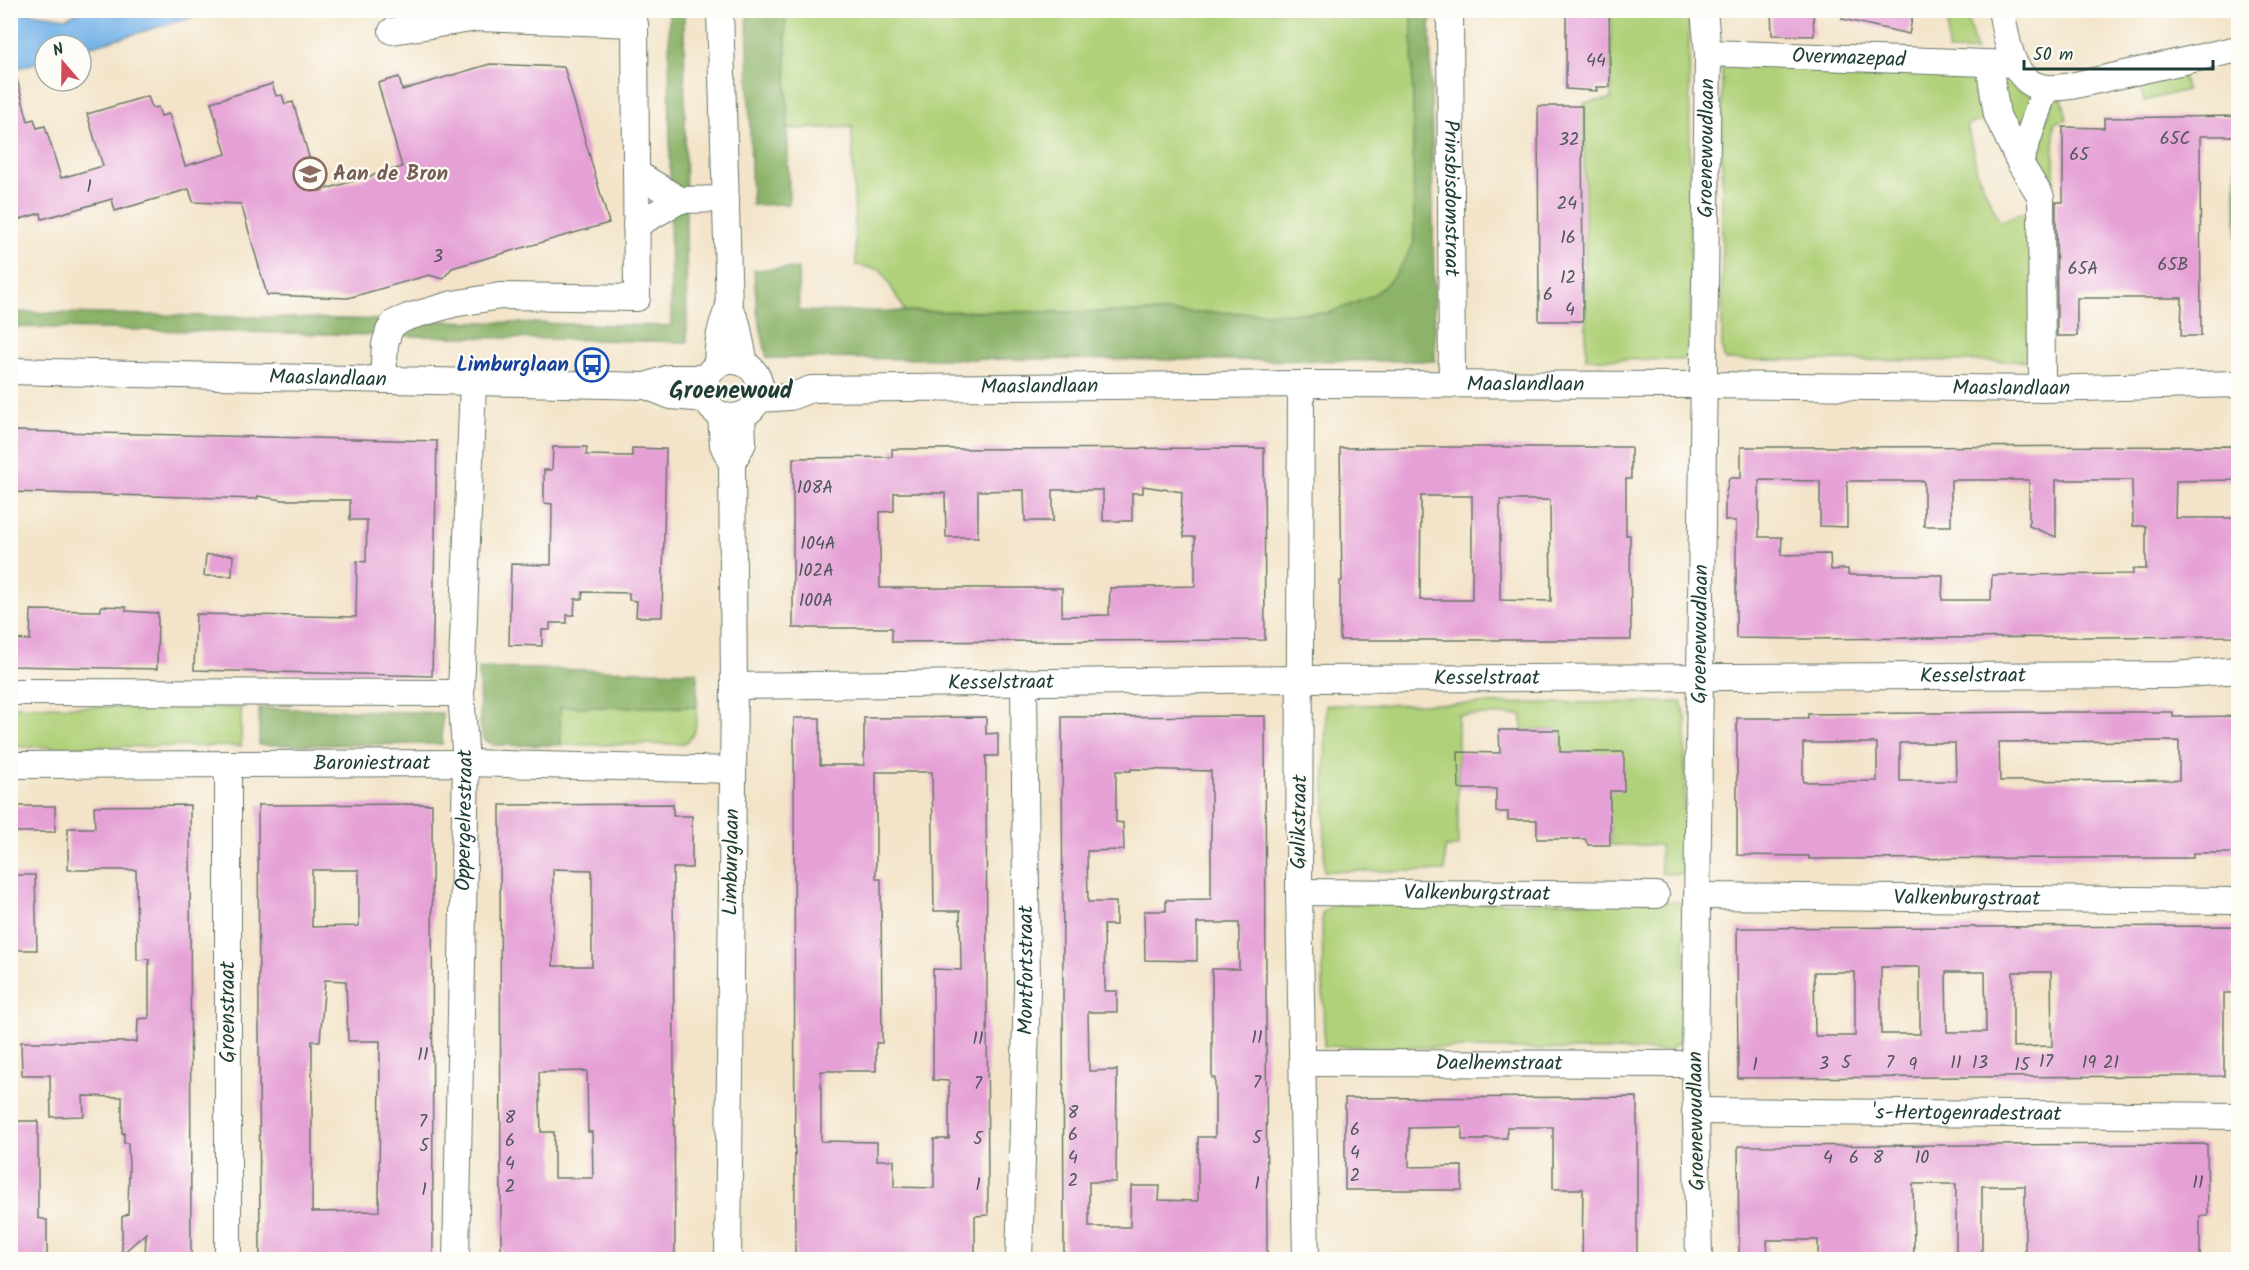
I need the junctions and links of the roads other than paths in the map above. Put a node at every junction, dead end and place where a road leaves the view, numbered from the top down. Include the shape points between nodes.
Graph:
1 (720, 10) edge
2 (1450, 10) edge
3 (1704, 10) edge
4 (2001, 10) edge
5 (392, 31) dead end
6 (2238, 49) edge
7 (1708, 53) junction
8 (2001, 64) junction
9 (2045, 88) junction
10 (2020, 163) junction
11 (636, 173) junction
12 (726, 199) junction
13 (680, 200) junction
14 (636, 225) junction
15 (10, 371) edge
16 (383, 380) junction
17 (473, 383) junction
18 (1301, 384) junction
19 (1452, 384) junction
20 (2238, 384) edge
21 (1704, 385) junction
22 (732, 389) junction
23 (2042, 389) junction
24 (2238, 670) edge
25 (1701, 678) junction
26 (1302, 679) junction
27 (1024, 683) junction
28 (734, 686) junction
29 (10, 692) edge
30 (460, 693) junction
31 (466, 763) junction
32 (228, 764) junction
33 (10, 765) edge
34 (733, 770) junction
35 (1299, 892) junction
36 (1656, 895) dead end
37 (1697, 896) junction
38 (2238, 901) edge
39 (1303, 1063) junction
40 (1695, 1064) junction
41 (1695, 1111) junction
42 (2238, 1116) edge
43 (228, 1260) edge
44 (456, 1260) edge
45 (728, 1260) edge
46 (1019, 1260) edge
47 (1306, 1260) edge
48 (1699, 1260) edge

1 - 12 street, Limburglaan
2 - 19 street, Prinsbisdomstraat
3 - 7 street, Groenewoudlaan
4 - 8 street
5 - 11 street via 478,18 635,24
6 - 9 street via 2071,86
7 - 8 street, Overmazepad
7 - 21 street, Groenewoudlaan
8 - 9 street
8 - 10 street via 1997,115
9 - 10 street
10 - 23 street via 2041,197
11 - 13 street
11 - 14 street
12 - 13 street
12 - 22 street, Limburglaan via 729,308 737,324
13 - 14 street
14 - 16 street via 637,298 500,296 408,316 394,323 386,344
15 - 16 street, Maaslandlaan
16 - 17 street, Maaslandlaan
17 - 22 street, Maaslandlaan via 646,386 671,396
17 - 30 street, Oppergelrestraat
18 - 19 street, Maaslandlaan
18 - 22 street, Maaslandlaan via 811,389 790,397
18 - 26 street, Gulikstraat
19 - 21 street, Maaslandlaan
20 - 23 street, Maaslandlaan
21 - 23 street, Maaslandlaan
21 - 25 street, Groenewoudlaan
22 - 28 street, Limburglaan via 723,445 732,464
24 - 25 street, Kesselstraat via 2174,675
25 - 26 street, Kesselstraat
25 - 37 street, Groenewoudlaan
26 - 27 street, Kesselstraat
26 - 35 street, Gulikstraat
27 - 28 street, Kesselstraat
27 - 46 street, Montfortstraat via 1027,989
28 - 34 street, Limburglaan
29 - 30 street
30 - 31 street, Oppergelrestraat
31 - 32 street, Baroniestraat
31 - 34 street, Baroniestraat
31 - 44 street, Oppergelrestraat
32 - 33 street, Baroniestraat
32 - 43 street, Groenstraat
34 - 45 street, Limburglaan
35 - 36 street, Valkenburgstraat
35 - 39 street, Gulikstraat
37 - 38 street, Valkenburgstraat
37 - 40 street, Groenewoudlaan
39 - 40 street, Daelhemstraat
39 - 47 street, Gulikstraat
40 - 41 street, Groenewoudlaan
41 - 42 street, 's-Hertogenradestraat
41 - 48 street, Groenewoudlaan

